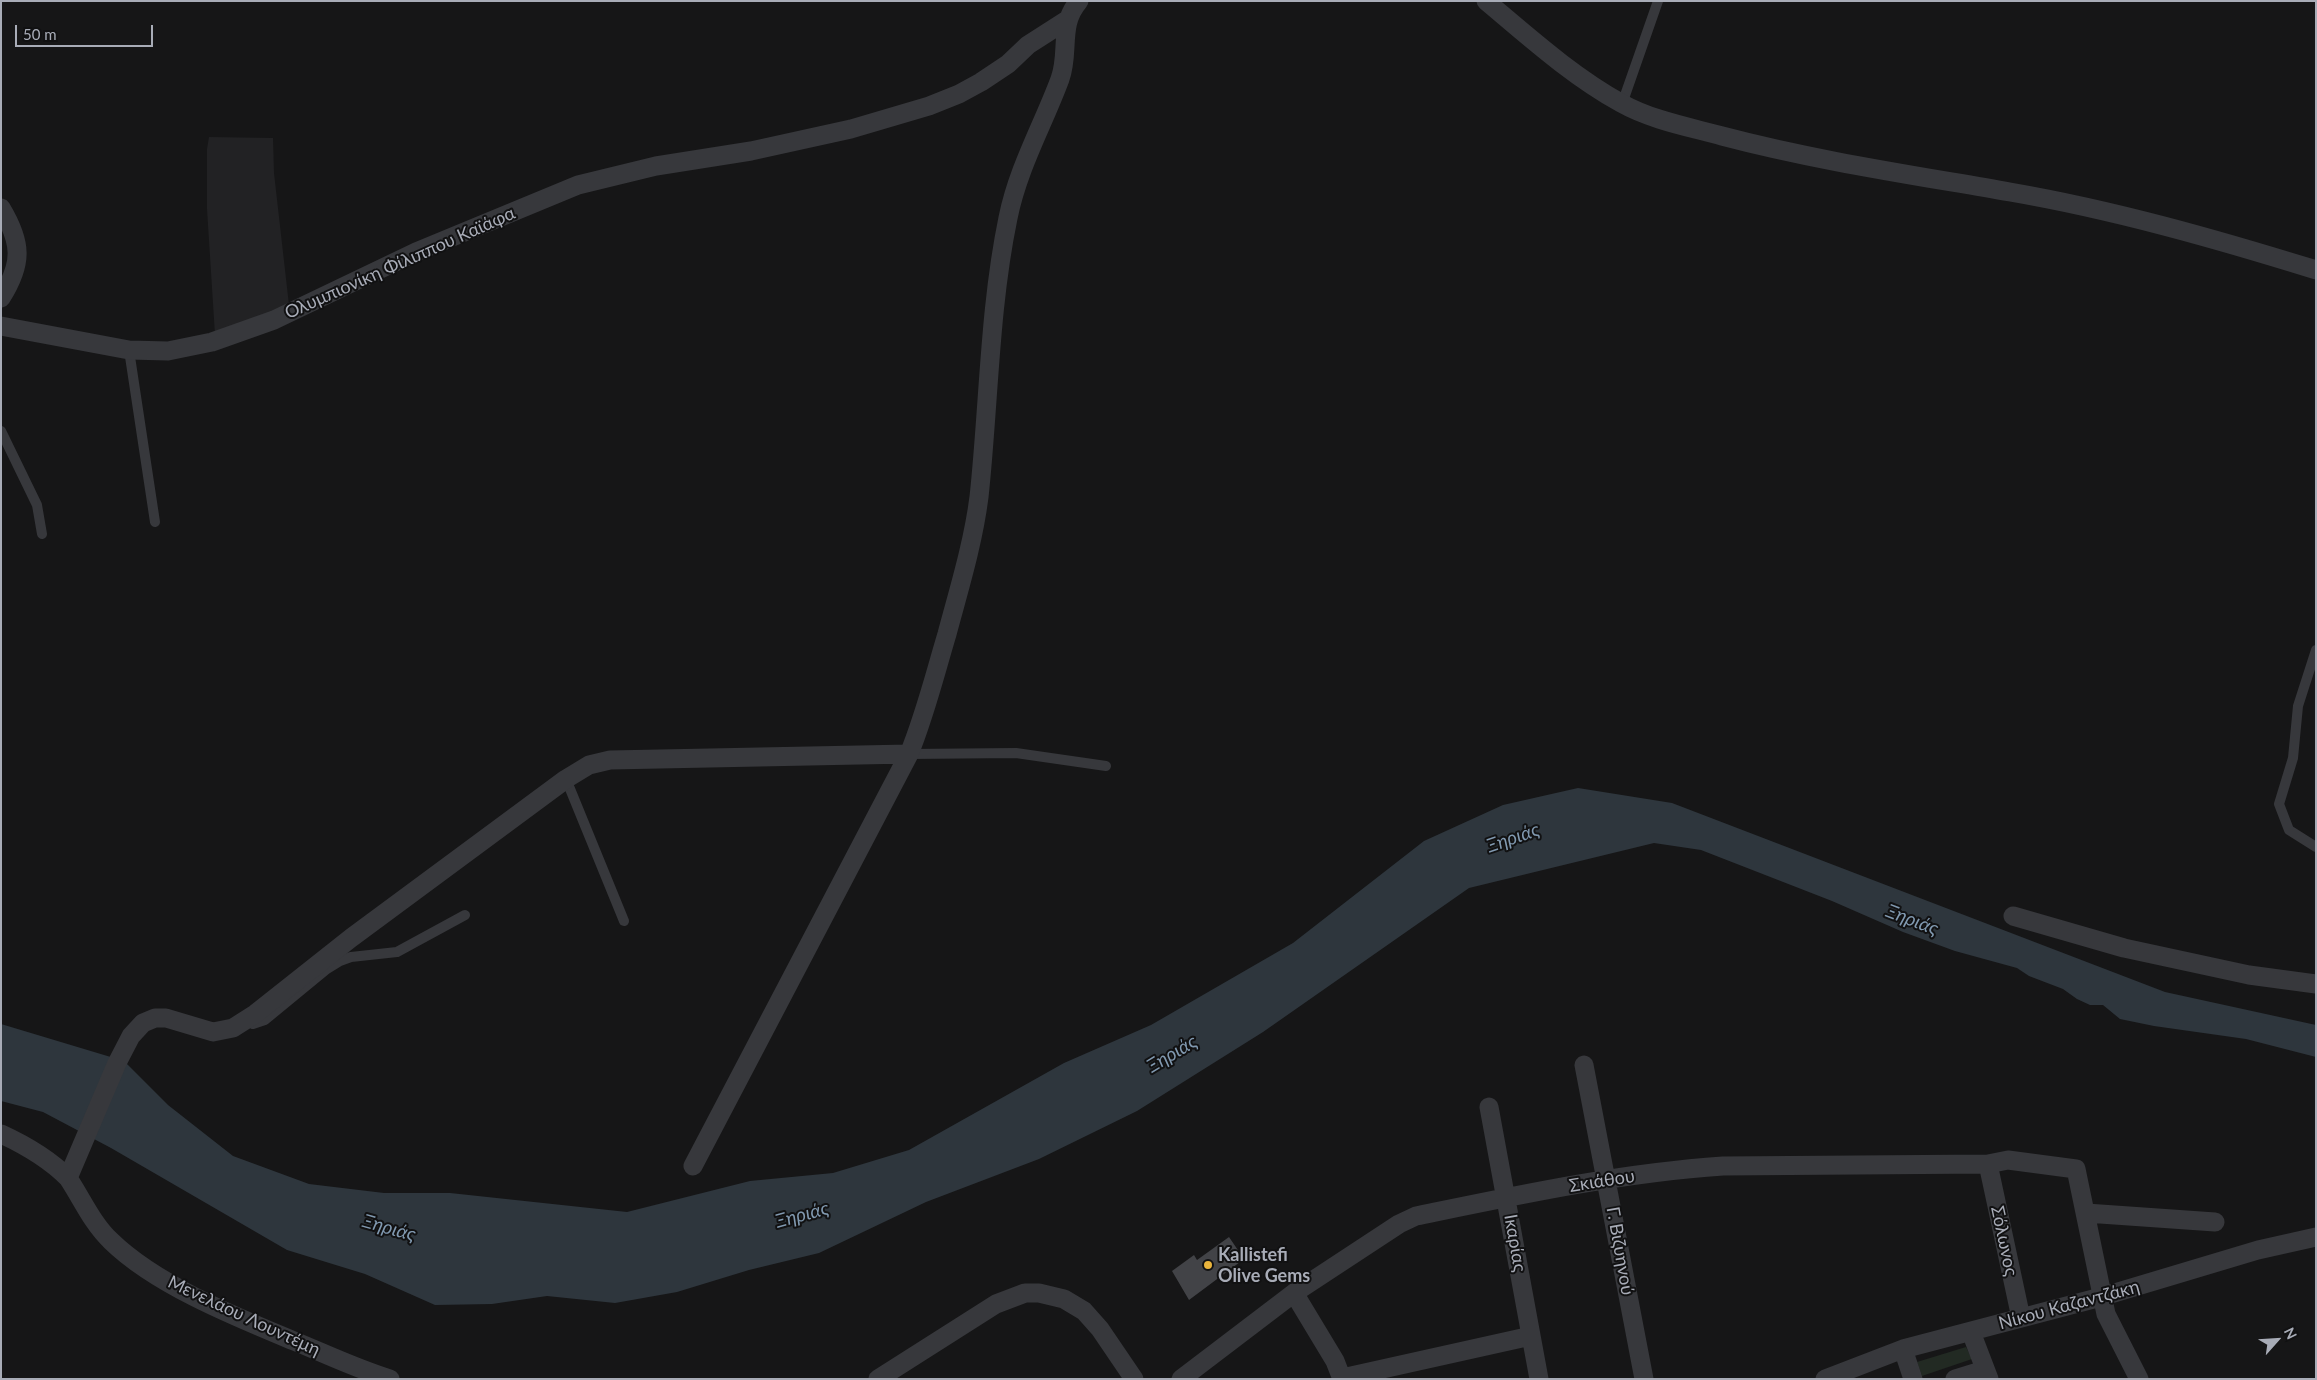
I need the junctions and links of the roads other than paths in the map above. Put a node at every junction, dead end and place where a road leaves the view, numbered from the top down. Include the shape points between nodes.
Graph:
1 (1080, 1) edge
2 (1486, 1) edge
3 (1658, 1) edge
4 (1067, 20) junction
5 (1622, 104) junction
6 (1, 208) edge
7 (2316, 270) edge
8 (1, 298) edge
9 (1, 326) edge
10 (129, 350) junction
11 (1, 431) edge
12 (155, 522) dead end
13 (42, 534) dead end
14 (2316, 650) edge
15 (909, 754) junction
16 (1106, 766) dead end
17 (566, 780) junction
18 (2316, 846) edge
19 (465, 915) dead end
20 (2014, 916) dead end
21 (624, 921) dead end
22 (2316, 984) edge
23 (246, 1020) junction
24 (1584, 1065) dead end
25 (1489, 1107) dead end
26 (1, 1134) edge
27 (1988, 1164) junction
28 (692, 1166) dead end
29 (68, 1178) junction
30 (1607, 1179) junction
31 (1507, 1197) junction
32 (2086, 1213) junction
33 (2215, 1222) dead end
34 (2316, 1237) edge
35 (1294, 1293) junction
36 (2101, 1297) junction
37 (2021, 1318) junction
38 (1971, 1332) junction
39 (1531, 1336) junction
40 (1903, 1349) junction
41 (1986, 1374) edge
42 (1342, 1378) edge
43 (390, 1379) edge
44 (878, 1379) edge
45 (1134, 1379) edge
46 (1180, 1379) edge
47 (1539, 1379) edge
48 (1644, 1379) edge
49 (1825, 1379) edge
50 (1913, 1379) edge
51 (1955, 1379) edge
52 (2139, 1379) edge

1 - 4 street
2 - 5 street via 1556,58
3 - 5 lane
4 - 10 street, Ολυμπιονίκη Φίλιππου Καϊάφα via 1028,45 1008,64 981,82 929,106 851,129 751,151 656,166 578,185 416,252 260,326 192,347 168,351
4 - 15 street via 1061,77 1028,152 1008,215 1000,259 978,498 970,548 921,724
5 - 7 street via 1657,119 1753,144 1861,167 2058,201 2160,224
6 - 8 street via 18,246 16,272
9 - 10 street, Ολυμπιονίκη Φίλιππου Καϊάφα
10 - 12 lane
11 - 13 lane via 37,505
14 - 18 lane via 2298,706 2293,758 2279,804 2289,830
15 - 16 lane via 1016,753
15 - 17 street via 603,760
15 - 28 street
17 - 21 lane
17 - 23 street via 351,938
19 - 23 lane via 397,952 340,961 265,1020 253,1024
20 - 22 street via 2124,948 2249,974
23 - 29 street via 218,1032 166,1018 148,1021 131,1036
24 - 30 street, Γ. Βιζυηνού
25 - 31 street, Ικαρίας
26 - 29 street, Μενελάου Λουντέμη via 40,1155
27 - 30 street, Σκιάθου via 1723,1166
27 - 32 street, Σκιάθου via 2008,1160 2076,1169
27 - 37 street, Σόλωνος
29 - 43 street, Μενελάου Λουντέμη via 104,1234 148,1270 237,1317
30 - 31 street, Σκιάθου
30 - 48 street, Γ. Βιζυηνού
31 - 35 street, Σκιάθου via 1408,1219
31 - 39 street, Ικαρίας
32 - 33 street
32 - 36 street
34 - 36 street, Νίκου Καζαντζάκη via 2258,1250
35 - 42 street
35 - 46 street, Σκιάθου
36 - 37 street, Νίκου Καζαντζάκη
36 - 52 street via 2106,1314
37 - 38 street, Νίκου Καζαντζάκη
38 - 40 street, Νίκου Καζαντζάκη
38 - 41 street
39 - 42 street
39 - 47 street, Ικαρίας
40 - 49 street, Νίκου Καζαντζάκη
40 - 50 street
41 - 51 street
44 - 45 street via 996,1304 1025,1293 1039,1293 1064,1299 1084,1311

